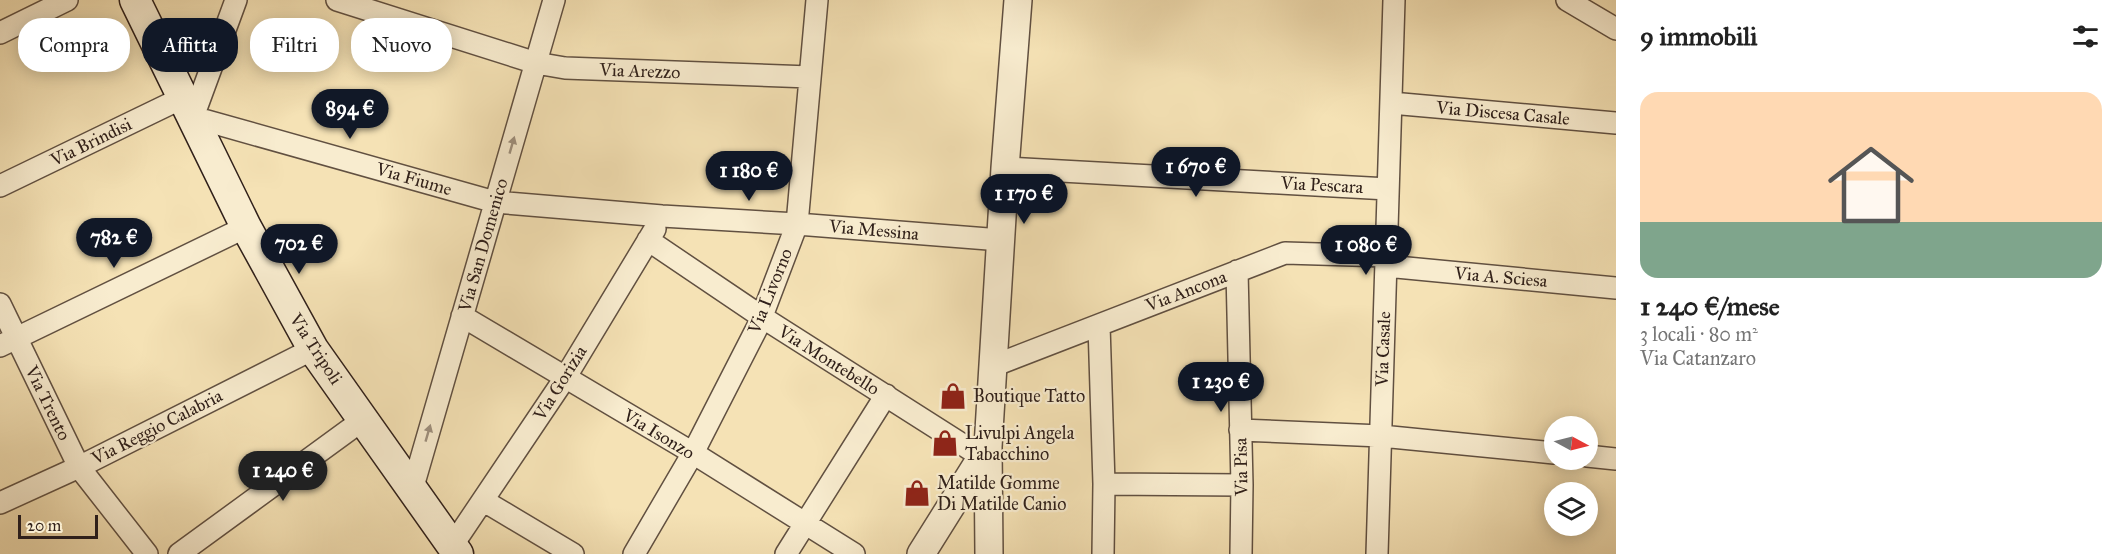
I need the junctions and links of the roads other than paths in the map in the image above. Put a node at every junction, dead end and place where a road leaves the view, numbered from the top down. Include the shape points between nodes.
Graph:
1 (67, 0) edge
2 (135, 0) edge
3 (236, 0) edge
4 (337, 0) edge
5 (554, 0) edge
6 (817, 0) edge
7 (1018, 0) edge
8 (1394, 0) edge
9 (1567, 0) edge
10 (1607, 17) edge
11 (0, 33) edge
12 (536, 63) junction
13 (810, 77) junction
14 (1391, 103) junction
15 (188, 107) junction
16 (1616, 123) edge
17 (1005, 168) junction
18 (0, 186) edge
19 (1388, 189) junction
20 (495, 202) junction
21 (662, 216) junction
22 (797, 224) junction
23 (246, 227) junction
24 (648, 240) junction
25 (1001, 240) junction
26 (1386, 261) junction
27 (1237, 271) junction
28 (1616, 288) edge
29 (0, 304) edge
30 (462, 316) junction
31 (762, 317) junction
32 (1099, 325) junction
33 (8, 342) edge
34 (313, 349) junction
35 (993, 366) junction
36 (565, 378) junction
37 (886, 395) junction
38 (364, 419) junction
39 (1240, 430) junction
40 (1381, 436) junction
41 (985, 452) junction
42 (1544, 452) edge
43 (693, 453) junction
44 (1598, 457) edge
45 (1616, 459) edge
46 (79, 467) junction
47 (1104, 484) junction
48 (1242, 485) junction
49 (412, 490) junction
50 (484, 501) junction
51 (0, 503) edge
52 (805, 523) junction
53 (455, 550) edge
54 (147, 554) edge
55 (179, 554) edge
56 (573, 554) edge
57 (634, 554) edge
58 (786, 554) edge
59 (854, 554) edge
60 (921, 554) edge
61 (989, 554) edge
62 (1103, 554) edge
63 (1241, 554) edge
64 (1377, 554) edge

1 - 11 street
2 - 15 main road, Via Tripoli
3 - 15 street
4 - 12 street, Via Arezzo
5 - 12 street, Via San Domenico
6 - 13 street, Via Livorno
7 - 17 street
8 - 14 street, Via Casale
9 - 10 street
12 - 13 street, Via Arezzo via 565,68
20 -> 12 street, Via San Domenico
13 - 22 street, Via Livorno
14 - 16 street, Via Discesa Casale
14 - 19 street, Via Casale
15 - 18 street, Via Brindisi
15 - 20 street, Via Fiume
15 - 23 main road, Via Tripoli
17 - 19 street, Via Pescara
17 - 25 street
19 - 26 street, Via Casale
20 - 21 street, Via Messina
20 - 30 street, Via San Domenico
21 - 22 street, Via Messina
21 - 24 street, Via Gorizia
22 - 25 street, Via Messina
22 - 31 street, Via Livorno
23 - 33 street
23 - 34 main road, Via Tripoli
24 - 31 street, Via Montebello
24 - 36 street, Via Gorizia
25 - 35 street
26 - 27 street, Via Ancona via 1285,253
26 - 28 street, Via A. Sciesa
26 - 40 street, Via Casale
27 - 32 street, Via Ancona
27 - 39 street, Via Pisa
29 - 33 street, Via Trento
30 - 36 street, Via Isonzo
49 -> 30 street, Via San Domenico
31 - 37 street, Via Montebello
31 - 43 street, Via Livorno
32 - 35 street, Via Ancona
32 - 47 street
33 - 46 street, Via Trento
34 - 38 main road, Via Tripoli
34 - 46 street, Via Reggio Calabria
35 - 41 street
36 - 43 street, Via Isonzo
36 - 50 street, Via Gorizia
37 - 41 street, Via Montebello
37 - 52 street
38 - 49 main road, Via Tripoli
38 - 55 street
39 - 40 street
39 - 48 street, Via Pisa
40 - 42 street
40 - 64 street, Via Casale
41 - 60 street
41 - 61 street
43 - 52 street, Via Isonzo
43 - 57 street, Via Livorno
44 - 45 street
46 - 51 street, Via Reggio Calabria
46 - 54 street, Via Trento
47 - 48 street
47 - 62 street
48 - 63 street, Via Pisa
49 - 53 main road, Via Tripoli
50 - 53 street, Via Gorizia
50 - 56 street
52 - 58 street
52 - 59 street, Via Isonzo

